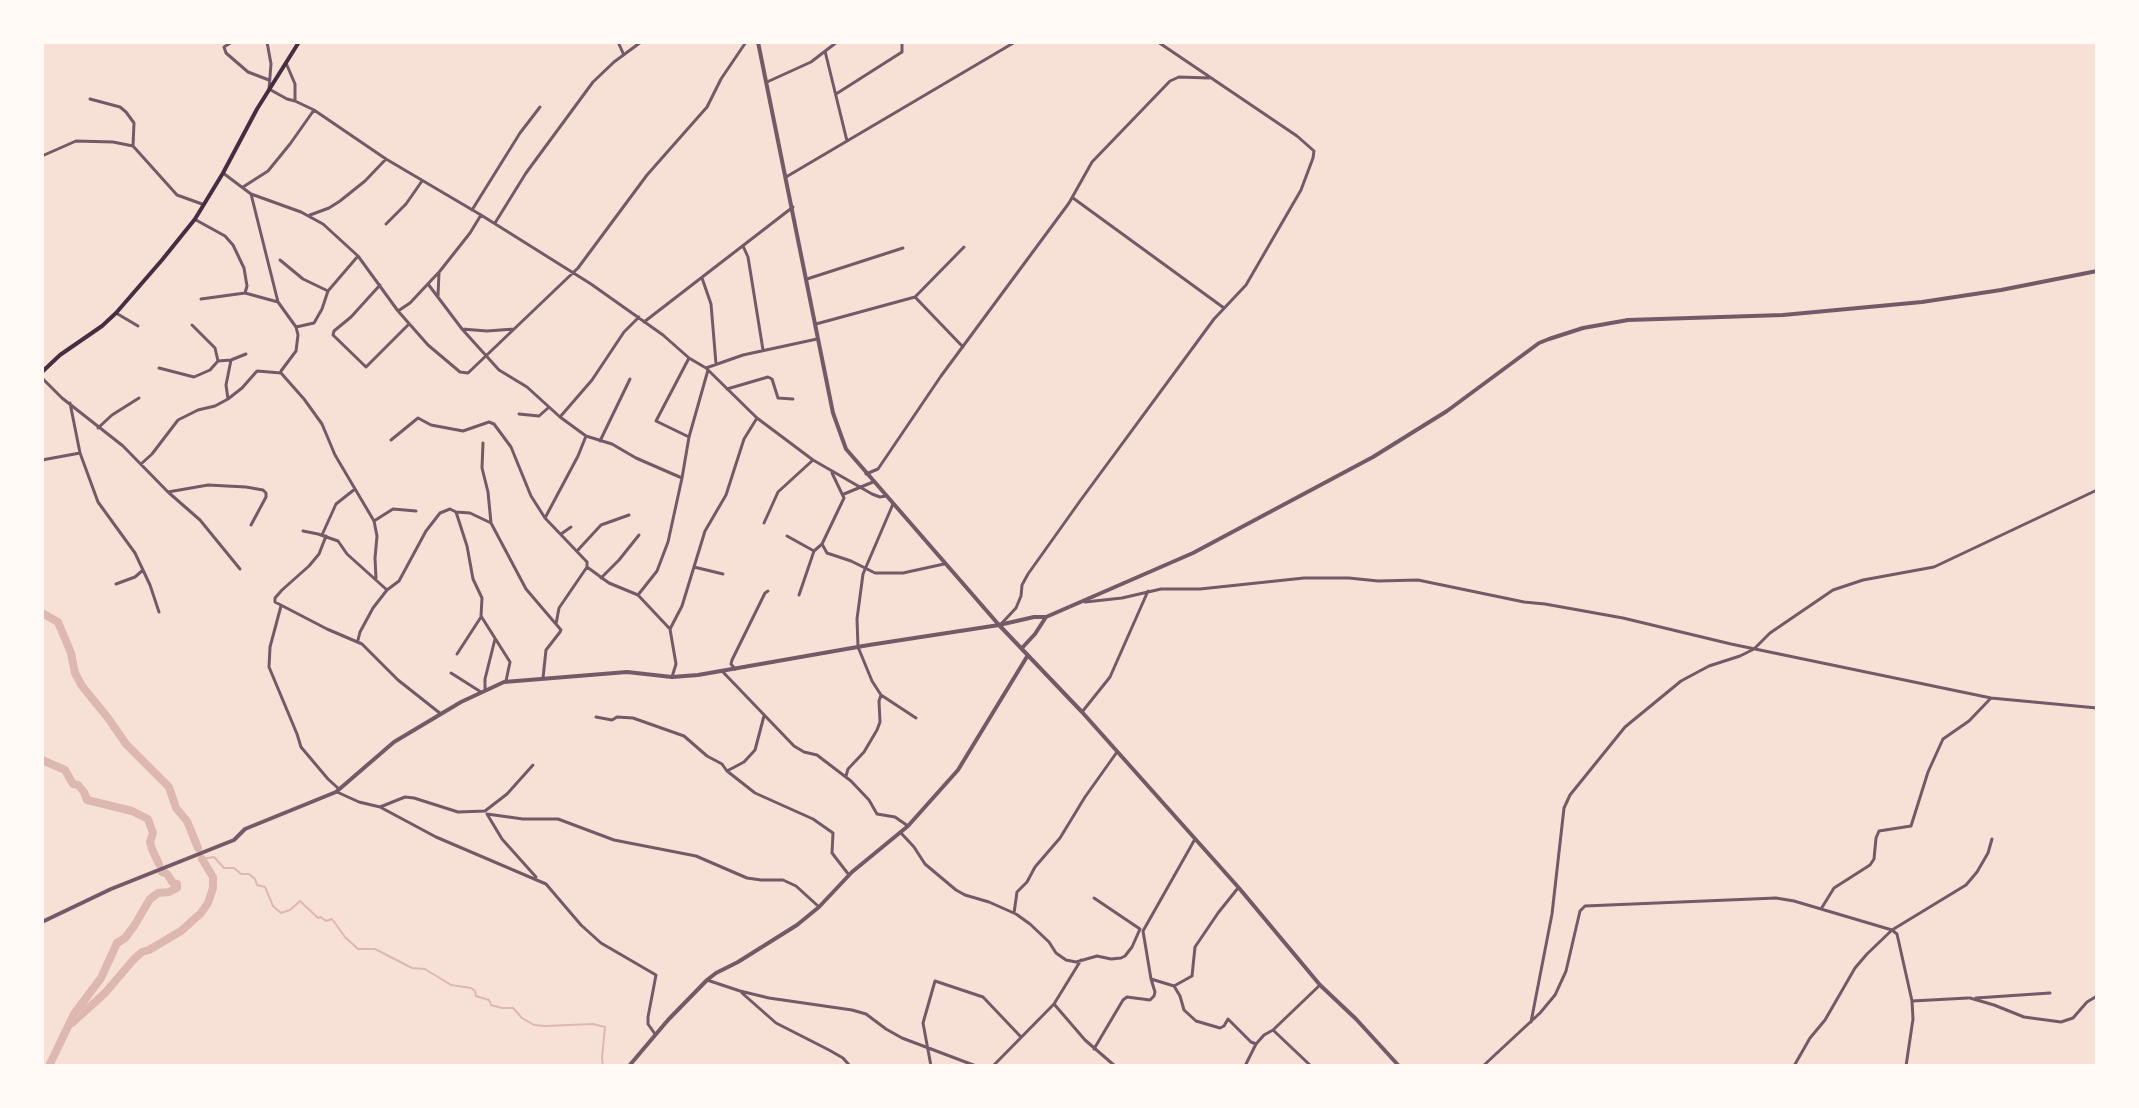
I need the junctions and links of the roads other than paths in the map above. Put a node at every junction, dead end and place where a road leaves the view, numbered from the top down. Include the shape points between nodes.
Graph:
1 (232, 42) edge
2 (267, 42) edge
3 (299, 42) edge
4 (618, 42) edge
5 (641, 42) edge
6 (746, 42) edge
7 (758, 42) edge
8 (837, 42) edge
9 (902, 42) edge
10 (1015, 42) edge
11 (1158, 42) edge
12 (825, 51) junction
13 (624, 54) junction
14 (286, 63) junction
15 (1210, 78) junction
16 (269, 80) junction
17 (767, 82) junction
18 (269, 89) junction
19 (836, 94) junction
20 (90, 99) dead end
21 (295, 101) junction
22 (540, 107) dead end
23 (314, 110) junction
24 (847, 141) junction
25 (133, 146) junction
26 (42, 156) edge
27 (386, 159) junction
28 (223, 173) junction
29 (786, 177) junction
30 (422, 181) junction
31 (243, 187) junction
32 (251, 194) junction
33 (1073, 198) junction
34 (204, 205) junction
35 (793, 207) junction
36 (472, 210) junction
37 (308, 215) junction
38 (481, 215) junction
39 (195, 219) junction
40 (495, 223) junction
41 (386, 224) dead end
42 (743, 246) junction
43 (964, 247) dead end
44 (903, 248) dead end
45 (358, 256) junction
46 (280, 260) dead end
47 (440, 271) junction
48 (2097, 271) edge
49 (574, 273) junction
50 (702, 278) junction
51 (807, 279) junction
52 (428, 284) junction
53 (380, 285) junction
54 (328, 291) junction
55 (245, 293) junction
56 (438, 296) junction
57 (915, 297) junction
58 (201, 299) dead end
59 (278, 302) junction
60 (1224, 308) junction
61 (398, 311) junction
62 (116, 313) junction
63 (639, 317) junction
64 (644, 322) junction
65 (409, 324) junction
66 (816, 324) junction
67 (192, 325) dead end
68 (138, 326) dead end
69 (296, 327) junction
70 (462, 329) junction
71 (514, 329) junction
72 (817, 339) junction
73 (964, 347) junction
74 (763, 350) junction
75 (246, 354) dead end
76 (486, 356) junction
77 (689, 358) junction
78 (231, 360) junction
79 (218, 361) junction
80 (716, 364) junction
81 (159, 368) dead end
82 (707, 369) junction
83 (42, 372) edge
84 (281, 373) junction
85 (42, 378) edge
86 (630, 379) dead end
87 (727, 389) junction
88 (139, 398) dead end
89 (228, 399) junction
90 (793, 399) dead end
91 (70, 403) junction
92 (549, 407) junction
93 (519, 414) dead end
94 (560, 417) junction
95 (757, 418) junction
96 (98, 428) junction
97 (586, 436) junction
98 (689, 437) junction
99 (391, 440) dead end
100 (600, 441) junction
101 (483, 443) dead end
102 (80, 453) junction
103 (42, 460) edge
104 (813, 460) junction
105 (141, 464) junction
106 (832, 472) junction
107 (866, 474) junction
108 (682, 478) junction
109 (873, 482) junction
110 (860, 488) junction
111 (355, 489) junction
112 (2097, 490) edge
113 (168, 492) junction
114 (844, 494) junction
115 (886, 496) junction
116 (893, 504) junction
117 (416, 511) dead end
118 (456, 512) junction
119 (629, 515) dead end
120 (545, 518) junction
121 (374, 521) junction
122 (491, 523) junction
123 (764, 523) dead end
124 (251, 525) dead end
125 (571, 527) dead end
126 (303, 531) dead end
127 (561, 534) junction
128 (639, 535) dead end
129 (324, 536) junction
130 (787, 536) dead end
131 (822, 544) junction
132 (577, 551) junction
133 (814, 551) junction
134 (945, 564) junction
135 (587, 567) junction
136 (694, 567) junction
137 (865, 568) junction
138 (240, 569) dead end
139 (143, 570) junction
140 (723, 574) dead end
141 (376, 578) junction
142 (601, 578) junction
143 (116, 584) dead end
144 (387, 590) junction
145 (768, 591) dead end
146 (1148, 591) junction
147 (638, 595) junction
148 (799, 595) dead end
149 (1085, 602) junction
150 (281, 606) junction
151 (159, 612) dead end
152 (481, 616) junction
153 (1046, 617) junction
154 (556, 624) junction
155 (999, 625) junction
156 (670, 629) junction
157 (495, 639) junction
158 (358, 642) junction
159 (858, 647) junction
160 (1022, 648) junction
161 (1754, 649) junction
162 (457, 654) dead end
163 (1028, 655) junction
164 (735, 669) junction
165 (722, 671) junction
166 (451, 673) dead end
167 (672, 677) junction
168 (543, 678) junction
169 (506, 681) junction
170 (483, 691) junction
171 (881, 695) junction
172 (1991, 698) junction
173 (2097, 708) edge
174 (1082, 712) junction
175 (441, 714) junction
176 (764, 716) junction
177 (596, 717) dead end
178 (916, 718) dead end
179 (1117, 752) junction
180 (533, 765) dead end
181 (727, 771) junction
182 (846, 777) junction
183 (338, 791) junction
184 (380, 807) junction
185 (486, 812) junction
186 (908, 826) junction
187 (901, 833) junction
188 (1195, 839) junction
189 (1992, 839) dead end
190 (849, 875) junction
191 (538, 880) junction
192 (1239, 888) junction
193 (1094, 898) dead end
194 (819, 907) junction
195 (1821, 909) junction
196 (1014, 913) junction
197 (42, 922) edge
198 (1142, 930) junction
199 (1892, 930) junction
200 (1081, 960) junction
201 (1151, 979) junction
202 (707, 980) junction
203 (1320, 985) junction
204 (1174, 986) junction
205 (740, 991) junction
206 (2050, 993) dead end
207 (2097, 996) edge
208 (1970, 998) junction
209 (1912, 1001) junction
210 (1054, 1004) junction
211 (1531, 1022) junction
212 (1273, 1030) junction
213 (655, 1034) junction
214 (1021, 1037) junction
215 (1256, 1044) junction
216 (929, 1049) junction
217 (1094, 1049) junction
218 (629, 1066) edge
219 (850, 1066) edge
220 (931, 1066) edge
221 (976, 1066) edge
222 (993, 1066) edge
223 (1115, 1066) edge
224 (1245, 1066) edge
225 (1311, 1066) edge
226 (1399, 1066) edge
227 (1483, 1066) edge
228 (1794, 1066) edge
229 (1906, 1066) edge

1 - 16 street via 224,47 226,53 248,72
2 - 16 street
3 - 14 main road
4 - 13 street
5 - 13 street
6 - 49 street via 707,107 647,175
7 - 17 street
8 - 12 street
9 - 19 street via 902,52
10 - 24 street
11 - 15 street
12 - 17 street
12 - 19 street
13 - 40 street via 590,85
14 - 18 main road
14 - 21 street
15 - 33 street via 1170,81 1092,162
15 - 60 street via 1314,151 1301,190 1243,289
16 - 18 street
17 - 29 street
18 - 21 street
18 - 28 main road
19 - 24 street
20 - 25 street via 126,112 134,123
21 - 23 street
22 - 36 street
23 - 27 street
23 - 31 street via 274,165
24 - 29 street
25 - 26 street via 76,141
25 - 34 street via 177,195
27 - 30 street
27 - 37 street via 340,201
28 - 31 street
28 - 34 main road
29 - 35 street
30 - 36 street
30 - 41 street
31 - 32 street
32 - 37 street
32 - 59 street
33 - 60 street
33 - 73 street
34 - 39 main road
35 - 42 street
35 - 51 street
36 - 38 street
37 - 45 street
38 - 40 street
38 - 47 street
39 - 55 street via 233,245 244,268
39 - 62 main road
40 - 49 street
42 - 50 street
42 - 74 street
43 - 57 street
44 - 51 street
45 - 53 street
45 - 54 street
46 - 54 street
47 - 52 street
47 - 56 street
48 - 149 street via 1922,302 1783,315 1628,320 1549,339 1373,457 1237,531
49 - 63 street
49 - 71 street
50 - 64 street
50 - 80 street via 711,304
51 - 66 street
52 - 56 street
52 - 61 street
53 - 61 street
53 - 65 street via 333,335 366,367
54 - 69 street via 314,323
55 - 58 street
55 - 59 street
56 - 70 street
57 - 66 street
57 - 73 street
59 - 69 street
60 - 155 street via 1089,488 1028,574 1016,608
61 - 65 street
62 - 68 street
62 - 83 main road
63 - 64 street
63 - 94 street
64 - 77 street
65 - 76 street via 460,372 468,373
66 - 72 street
67 - 79 street via 215,348
69 - 84 street via 298,346
70 - 71 street
70 - 76 street
71 - 76 street
72 - 74 street
72 - 107 street via 840,438
73 - 107 street via 878,469
74 - 80 street
75 - 78 street
76 - 92 street
77 - 82 street
77 - 98 street via 656,421
78 - 79 street
78 - 89 street
79 - 81 street via 194,377
80 - 82 street
82 - 87 street
82 - 98 street
84 - 89 street via 257,371
84 - 111 street via 322,424
85 - 91 street
86 - 100 street
87 - 90 street via 768,377 778,398
87 - 95 street
88 - 96 street
89 - 105 street via 178,420
91 - 96 street
91 - 102 street
92 - 93 street via 539,416
92 - 94 street
94 - 97 street
95 - 104 street
95 - 136 street
96 - 105 street
97 - 100 street
97 - 120 street
98 - 108 street
99 - 120 street via 418,418 463,431 494,424
100 - 108 street
101 - 122 street
102 - 103 street
102 - 139 street via 98,502
104 - 106 street
104 - 123 street via 778,492
105 - 113 street
106 - 110 street
106 - 114 street
107 - 109 street
108 - 147 street via 668,542 657,571
109 - 110 street
109 - 115 street
110 - 114 street
110 - 115 street
111 - 121 street
111 - 129 street via 336,504
112 - 161 street via 1934,567 1827,592
113 - 124 street via 208,485 263,490 266,495
113 - 138 street via 200,520
114 - 131 street
115 - 116 street
116 - 134 street
116 - 137 street
117 - 121 street via 393,509
118 - 122 street
118 - 144 street via 444,510 436,516 399,581
118 - 152 street via 482,598
119 - 132 street via 601,525
120 - 127 street
121 - 141 street
122 - 154 street via 526,589
125 - 127 street
126 - 129 street
127 - 132 street
128 - 142 street
129 - 141 street via 338,541
129 - 150 street via 319,554 275,598
130 - 133 street
131 - 133 street
131 - 137 street via 827,553
132 - 135 street
133 - 148 street
134 - 137 street via 896,574
134 - 155 street
135 - 142 street
135 - 154 street via 559,608
136 - 140 street
136 - 156 street
137 - 159 street
139 - 143 street
139 - 151 street
141 - 144 street
142 - 147 street
144 - 158 street
145 - 164 street via 732,660
146 - 149 street
146 - 161 street via 1304,578 1418,580 1623,618
146 - 174 street via 1110,677
147 - 156 street
149 - 153 street
150 - 158 street
150 - 183 street via 269,667 301,747
152 - 157 street
152 - 162 street
153 - 155 street
153 - 160 street
154 - 168 street via 560,632 546,650
155 - 159 street
155 - 160 street
156 - 167 street via 676,664
157 - 169 street via 510,662
157 - 170 street
158 - 175 street
159 - 164 street
159 - 171 street
160 - 163 street
161 - 172 street
161 - 211 street via 1681,681 1625,727 1570,795
163 - 174 street
163 - 186 street via 958,770
164 - 165 street
165 - 167 street
165 - 176 street
166 - 170 street
167 - 168 street via 627,672
168 - 169 street
169 - 170 street
170 - 175 street
171 - 178 street
171 - 182 street via 877,730
172 - 173 street
172 - 195 street via 1943,739 1911,826 1879,831 1870,865 1834,888
174 - 179 street
175 - 183 street via 394,742
176 - 181 street via 755,750
176 - 182 street via 794,746 817,755
177 - 181 street via 633,718 684,736
179 - 188 street
179 - 196 street via 1017,892
180 - 185 street
181 - 190 street via 755,793 833,833 832,853
182 - 186 street via 877,814
183 - 184 street
183 - 197 street
184 - 185 street via 405,797 458,812
184 - 191 street
185 - 191 street
185 - 194 street via 513,819 558,819 614,840 696,856 747,878 783,880
186 - 187 street
187 - 190 street
187 - 196 street via 925,864 956,890
188 - 192 street
188 - 198 street
189 - 199 street via 1966,885
190 - 194 street
191 - 213 street via 601,943 656,975 648,1017
192 - 203 street
192 - 204 street via 1195,947 1192,976
193 - 198 street
194 - 202 street
195 - 199 street
195 - 211 street via 1776,898 1585,906 1561,982
196 - 200 street via 1061,958
198 - 200 street via 1125,956
198 - 201 street
199 - 209 street via 1899,940
199 - 228 street via 1855,968
200 - 210 street
201 - 204 street
201 - 217 street via 1154,996 1123,1000
202 - 205 street
202 - 213 street
203 - 212 street
203 - 226 street
204 - 215 street via 1184,1010 1196,1021 1220,1028 1228,1019
205 - 216 street via 866,1014 895,1035
205 - 219 street via 776,1023
206 - 208 street
207 - 208 street via 2061,1022 2024,1017
208 - 209 street
209 - 229 street
210 - 214 street
210 - 217 street
211 - 227 street
212 - 215 street
212 - 225 street
213 - 218 street
214 - 216 street via 983,997 935,981 923,1023
214 - 222 street
215 - 224 street
216 - 220 street
216 - 221 street
217 - 223 street

